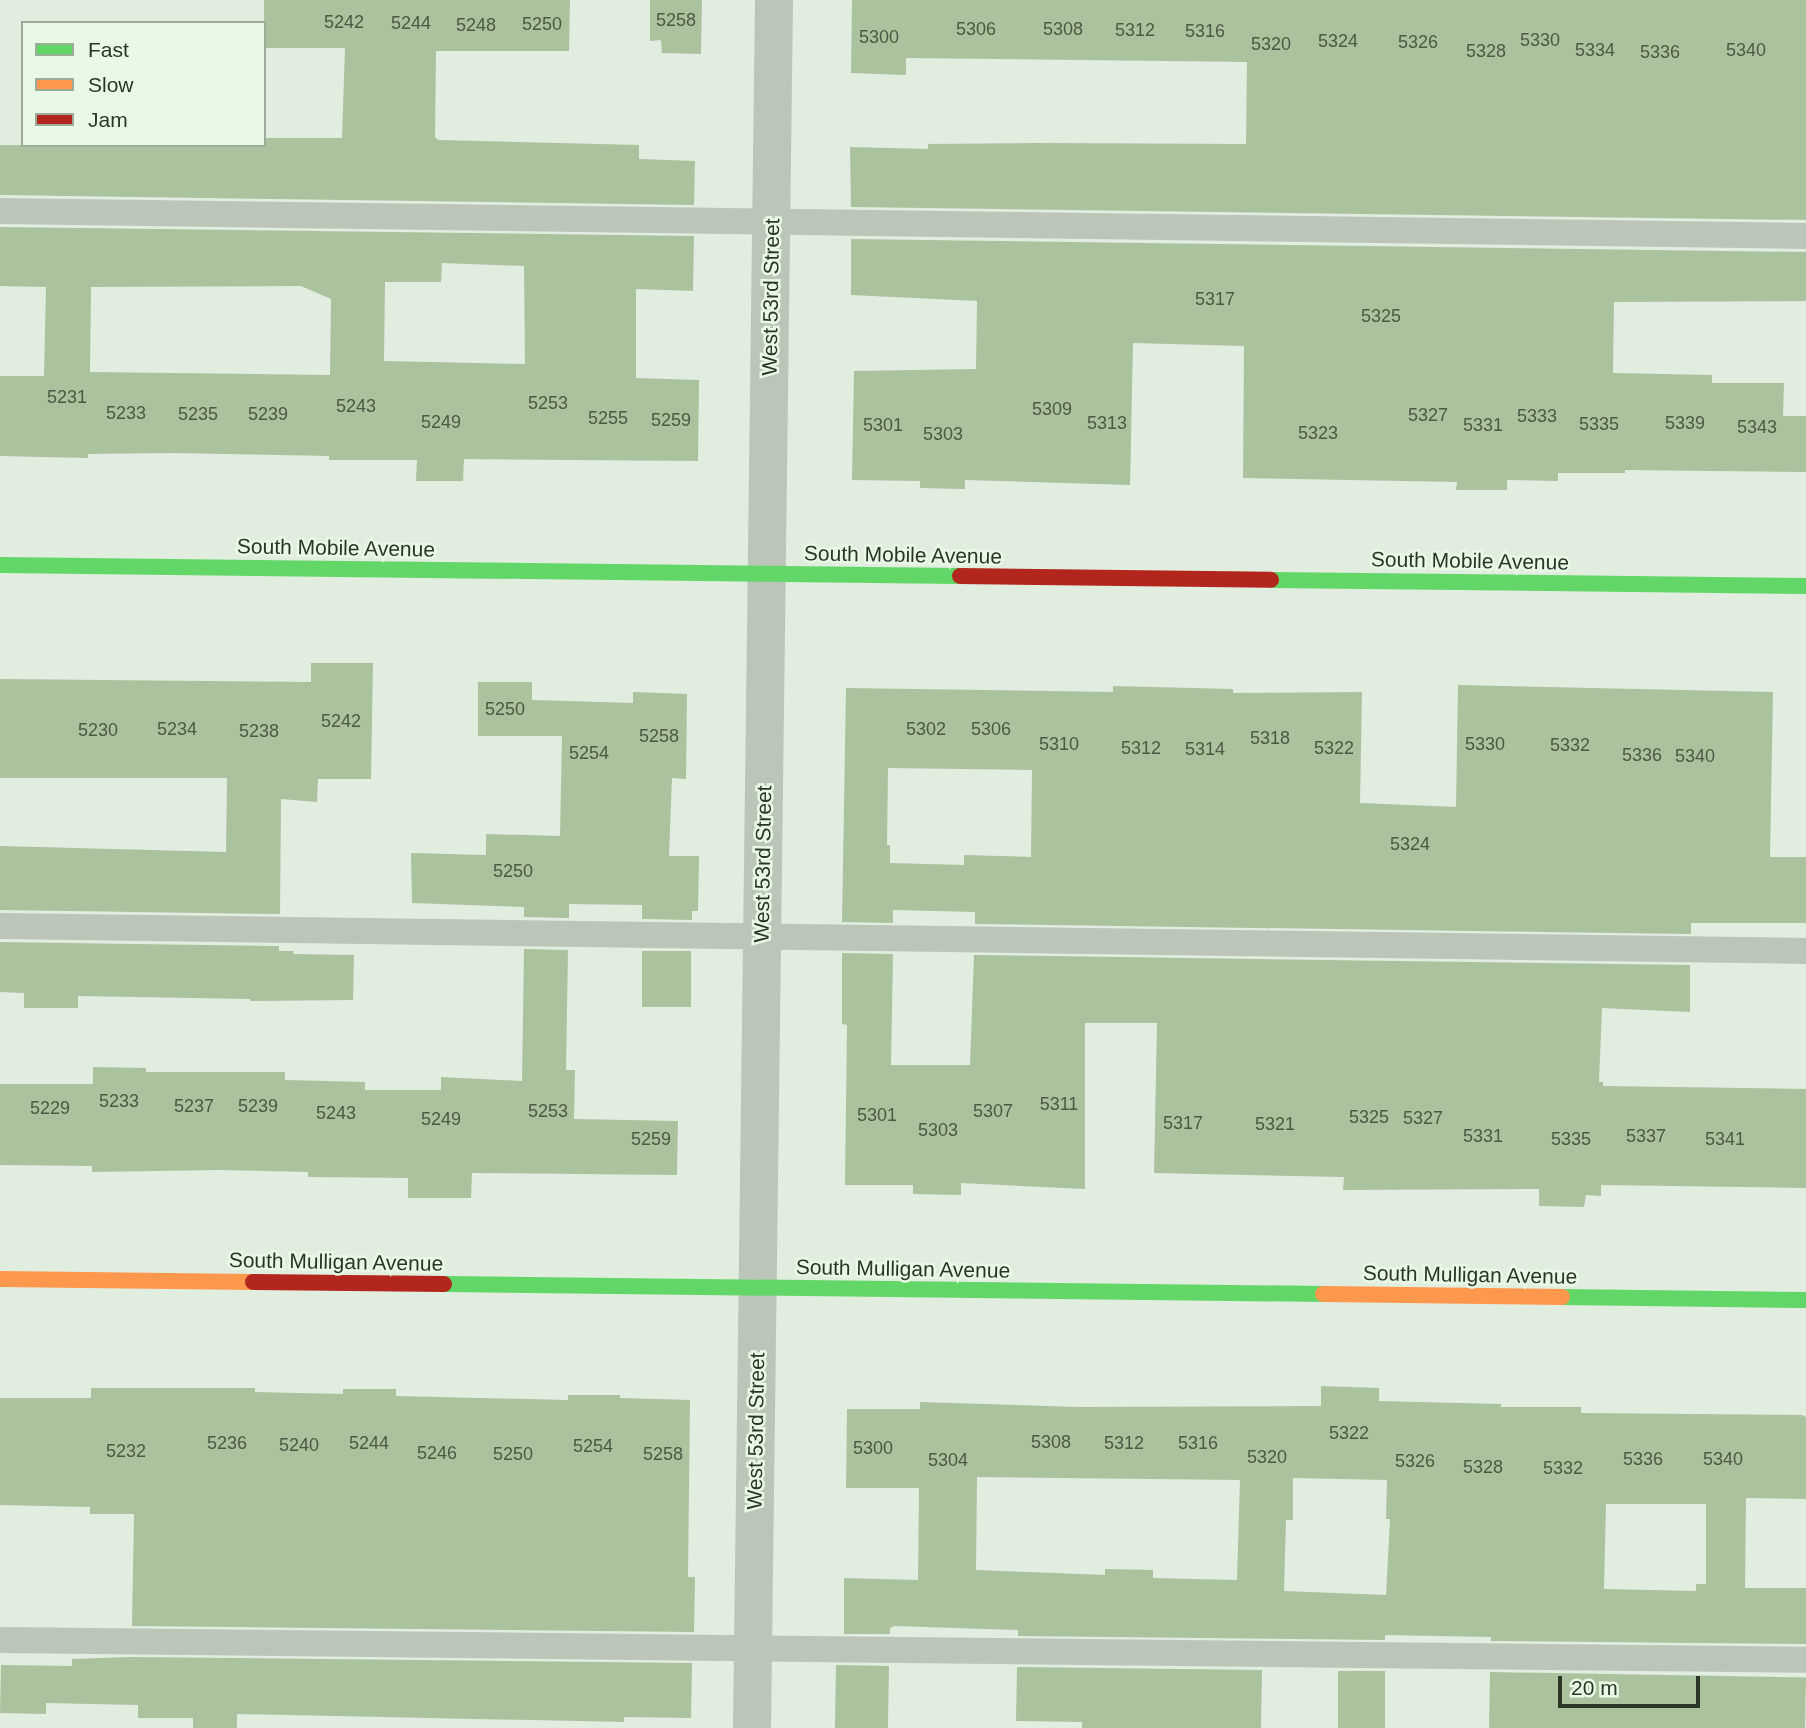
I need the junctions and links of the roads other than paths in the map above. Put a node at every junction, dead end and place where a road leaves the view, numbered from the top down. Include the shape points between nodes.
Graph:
1 (774, 0) edge
2 (0, 211) edge
3 (772, 223) junction
4 (1806, 236) edge
5 (0, 565) edge
6 (767, 574) junction
7 (1806, 586) edge
8 (0, 926) edge
9 (762, 938) junction
10 (1806, 951) edge
11 (0, 1279) edge
12 (758, 1288) junction
13 (1806, 1300) edge
14 (0, 1640) edge
15 (753, 1648) junction
16 (1806, 1660) edge
17 (752, 1728) edge

1 - 3 street, West 53rd Street
2 - 3 lane
3 - 4 lane
3 - 6 street, West 53rd Street
5 - 6 street, South Mobile Avenue
6 - 7 street, South Mobile Avenue
6 - 9 street, West 53rd Street
8 - 9 lane
9 - 10 lane
9 - 12 street, West 53rd Street
11 - 12 street, South Mulligan Avenue
12 - 13 street, South Mulligan Avenue
12 - 15 street, West 53rd Street
14 - 15 lane
15 - 16 lane
15 - 17 street, West 53rd Street

